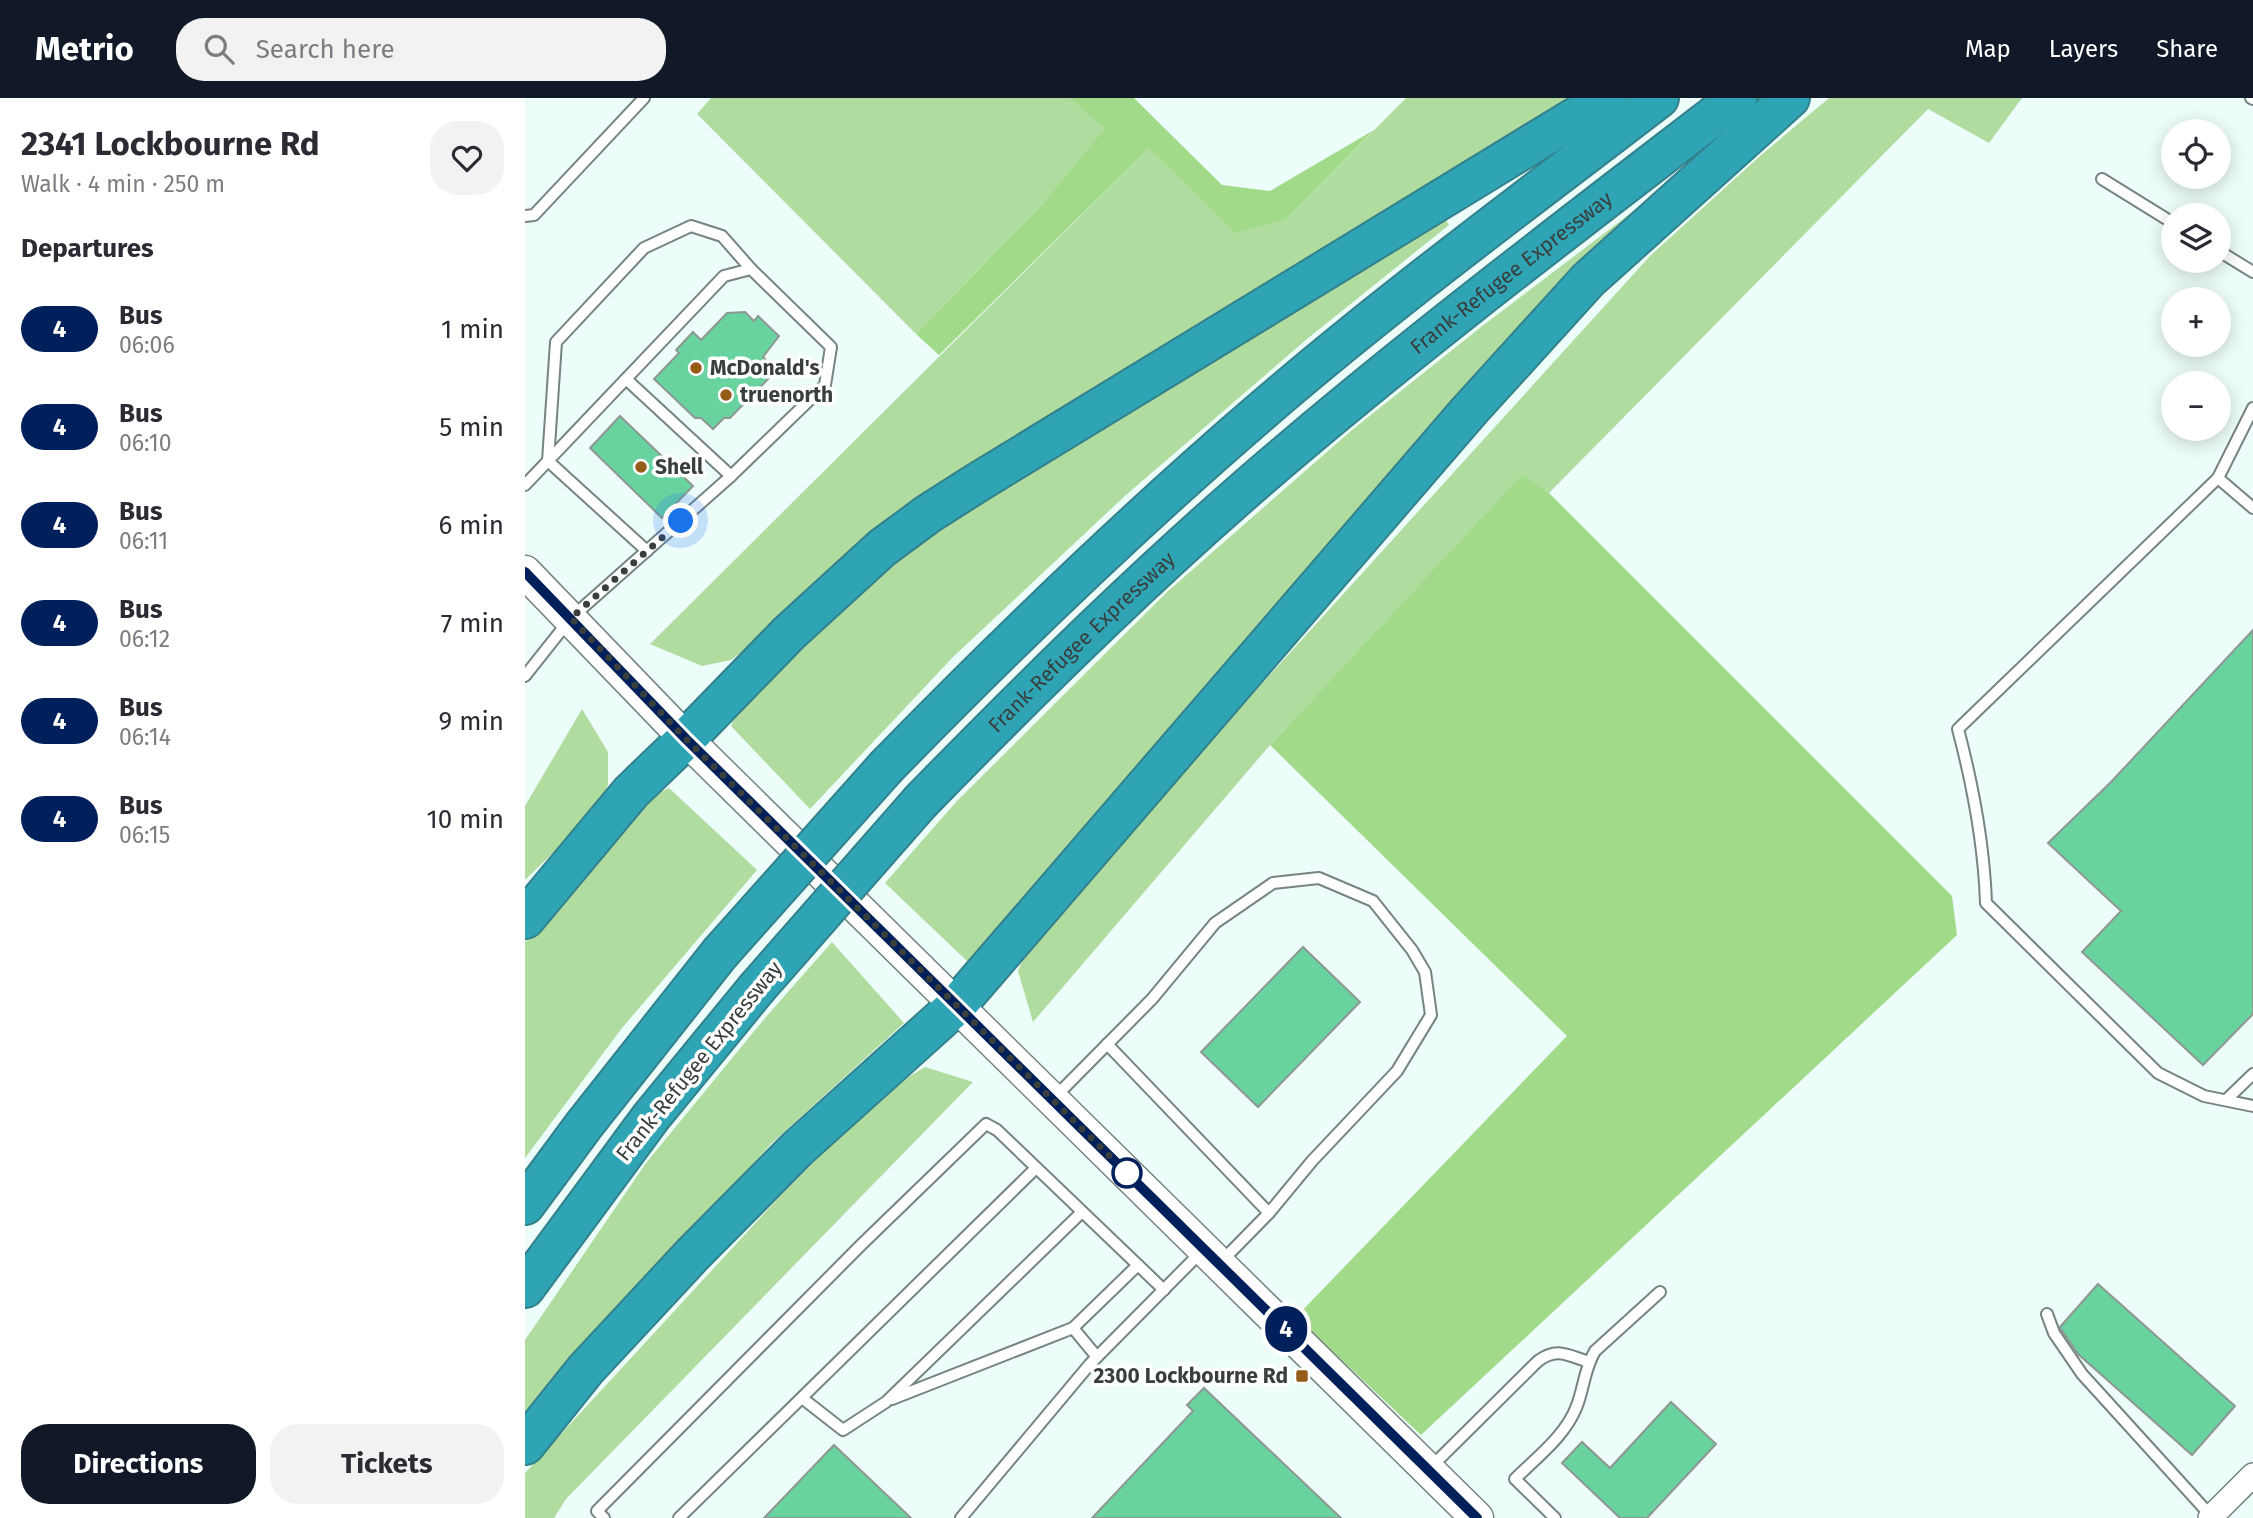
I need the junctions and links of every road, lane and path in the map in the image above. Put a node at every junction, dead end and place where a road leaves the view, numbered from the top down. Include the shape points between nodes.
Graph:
1 (644, 98) edge
2 (1607, 98) edge
3 (1659, 98) edge
4 (1737, 98) edge
5 (1790, 98) edge
6 (2102, 179) dead end
7 (525, 216) edge
8 (2161, 216) edge
9 (2231, 258) edge
10 (751, 269) junction
11 (2253, 272) edge
12 (626, 379) junction
13 (2253, 408) edge
14 (548, 461) junction
15 (731, 476) junction
16 (2218, 478) junction
17 (525, 485) edge
18 (2253, 508) edge
19 (647, 551) junction
20 (525, 572) edge
21 (571, 618) junction
22 (525, 676) edge
23 (686, 739) junction
24 (525, 919) edge
25 (957, 1005) junction
26 (1107, 1044) junction
27 (2253, 1074) edge
28 (1053, 1100) junction
29 (2226, 1100) junction
30 (2253, 1106) edge
31 (1036, 1168) junction
32 (525, 1205) edge
33 (1082, 1212) junction
34 (1269, 1213) junction
35 (1212, 1256) junction
36 (1138, 1265) junction
37 (525, 1288) edge
38 (1164, 1290) junction
39 (1660, 1292) dead end
40 (2047, 1314) dead end
41 (1073, 1328) junction
42 (1097, 1357) junction
43 (1589, 1362) junction
44 (802, 1398) junction
45 (886, 1402) junction
46 (525, 1445) edge
47 (1428, 1470) junction
48 (2253, 1475) edge
49 (2211, 1517) edge
50 (604, 1518) edge
51 (679, 1518) edge
52 (961, 1518) edge
53 (1477, 1518) edge
54 (1555, 1518) edge

1 - 7 lane via 534,215
2 - 23 highway via 928,514 882,548 789,634
3 - 32 highway, bridge via 1362,327 1115,539 886,767 720,953
4 - 37 highway, Frank-Refugee Expressway, bridge via 1284,456 1060,659 921,801 756,989 651,1117
5 - 25 highway via 1588,280
6 - 8 lane
9 - 11 lane
10 - 12 lane via 724,276
10 - 14 lane via 722,236 691,226 644,248 556,342
10 - 15 lane via 831,347 825,385
12 - 14 lane
12 - 15 lane
13 - 16 lane
14 - 17 lane
14 - 19 lane
15 - 19 lane
16 - 18 lane
16 - 29 lane via 1958,729 1971,778 1986,903 2158,1073 2204,1096
19 - 21 lane
20 - 21 main road
21 - 22 lane
21 - 23 main road
23 - 24 highway via 631,792
23 - 25 main road
25 - 28 main road
25 - 46 highway via 798,1148 693,1254 586,1369
26 - 28 lane
26 - 34 lane
26 - 34 lane via 1152,999 1215,923 1273,883 1319,878 1373,901 1425,972 1431,1015 1397,1071
27 - 29 lane
28 - 35 main road
29 - 30 lane
31 - 33 lane
31 - 44 lane
31 - 50 lane via 986,1124 597,1511
33 - 36 lane
33 - 45 lane
34 - 35 lane
35 - 38 lane
35 - 47 main road
36 - 38 lane
36 - 41 lane
38 - 42 lane
39 - 43 lane via 1595,1351
40 - 49 lane via 2082,1374
41 - 42 lane
41 - 45 lane
42 - 52 lane
43 - 47 lane via 1549,1353
43 - 54 lane via 1567,1426 1515,1479
44 - 45 lane via 843,1430
44 - 51 lane
47 - 53 main road
48 - 49 street

